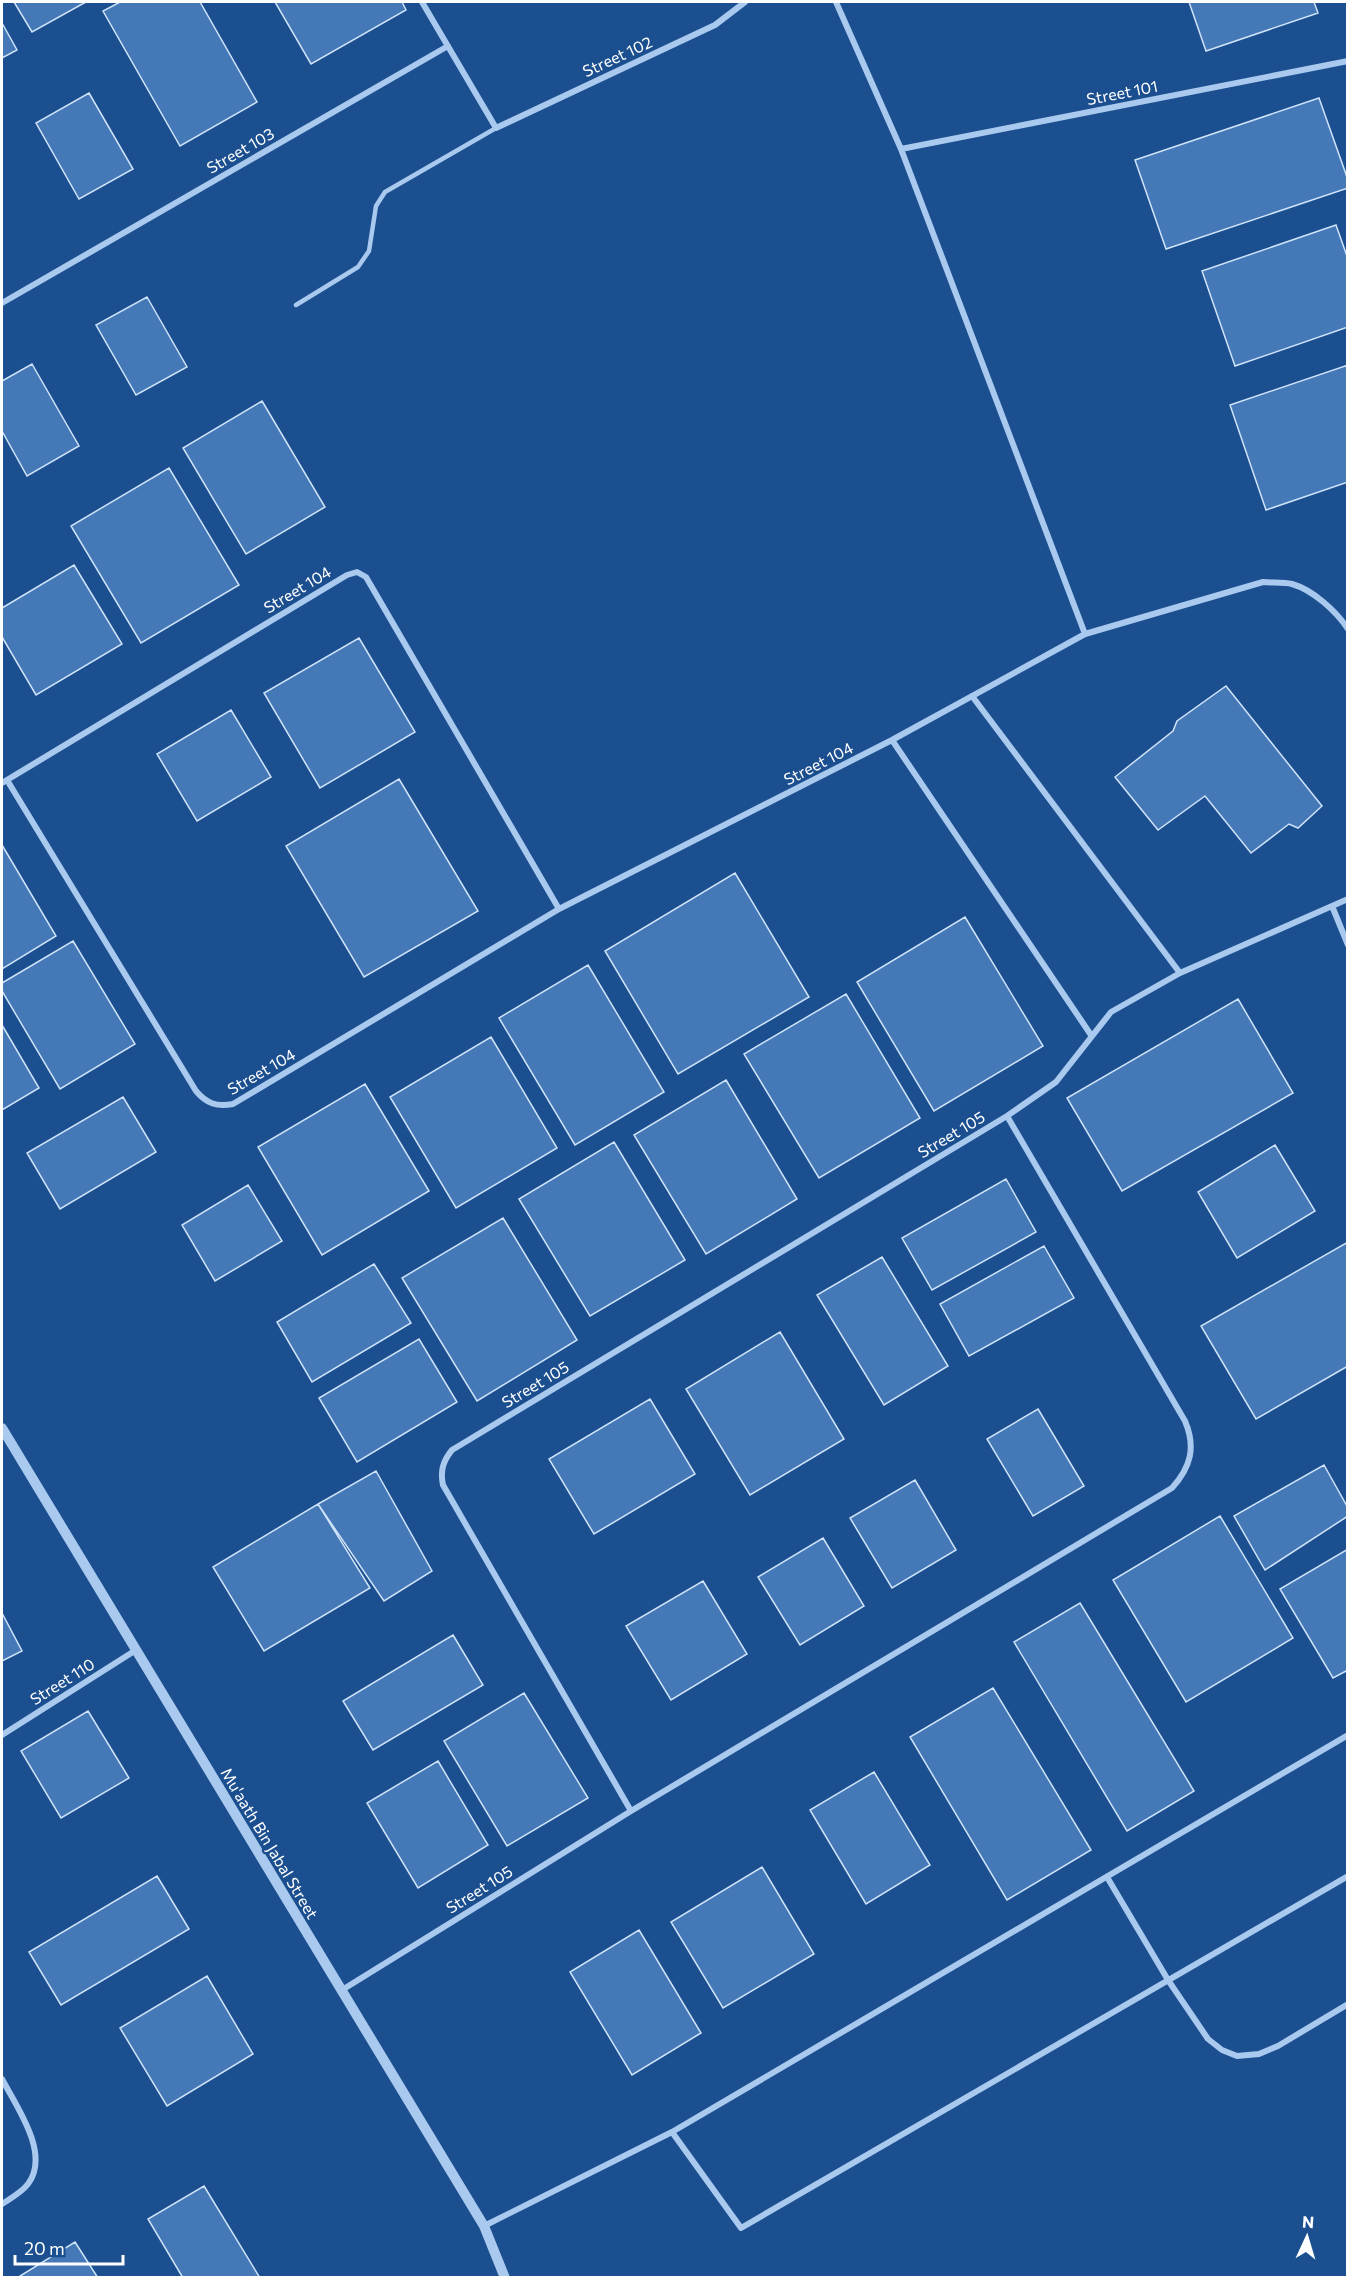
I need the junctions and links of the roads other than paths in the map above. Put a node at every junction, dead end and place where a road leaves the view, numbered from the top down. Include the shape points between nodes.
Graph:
1 (422, 2) edge
2 (745, 2) edge
3 (836, 2) edge
4 (448, 46) junction
5 (1347, 61) edge
6 (496, 128) junction
7 (901, 149) junction
8 (2, 303) edge
9 (296, 305) dead end
10 (1347, 628) edge
11 (1085, 634) junction
12 (972, 696) junction
13 (891, 740) junction
14 (4, 782) edge
15 (1347, 899) edge
16 (1332, 906) junction
17 (559, 909) junction
18 (1347, 945) edge
19 (1180, 973) junction
20 (1091, 1035) junction
21 (1007, 1116) junction
22 (2, 1428) edge
23 (136, 1650) junction
24 (2, 1735) edge
25 (1347, 1735) edge
26 (631, 1811) junction
27 (1107, 1876) junction
28 (1347, 1876) edge
29 (1168, 1980) junction
30 (342, 1990) junction
31 (1347, 2004) edge
32 (2, 2079) edge
33 (672, 2132) junction
34 (2, 2204) edge
35 (484, 2226) junction
36 (505, 2277) edge

1 - 4 street
2 - 6 street, Street 102 via 715,25
3 - 7 street
4 - 6 street
4 - 8 street, Street 103
5 - 7 street, Street 101
6 - 9 lane via 385,192 376,206 369,251 358,267
7 - 11 street
10 - 11 street, Street 104 via 1339,615 1313,595 1292,584 1263,582
11 - 12 street, Street 104
12 - 13 street, Street 104
12 - 19 street
13 - 17 street, Street 104
13 - 20 street
14 - 17 street, Street 104 via 196,1091 209,1103 221,1107 233,1104
14 - 17 street, Street 104 via 357,572 366,578
15 - 16 street
16 - 18 street
16 - 19 street
19 - 20 street via 1112,1011
20 - 21 street via 1056,1082
21 - 26 street, Street 105 via 1185,1421 1192,1444 1183,1475 1172,1488
21 - 26 street, Street 105 via 446,1457 443,1485
22 - 23 street, Mu'aath Bin Jabal Street
23 - 24 street, Street 110
23 - 30 street, Mu'aath Bin Jabal Street
25 - 27 street
26 - 30 street, Street 105
27 - 29 street
27 - 33 street
28 - 29 street
29 - 31 street via 1208,2038 1237,2056 1259,2054 1278,2046
29 - 33 street via 741,2228
30 - 35 street, Mu'aath Bin Jabal Street
32 - 34 street via 30,2133 35,2153 34,2170 27,2185
33 - 35 street
35 - 36 street, Mu'aath Bin Jabal Street

